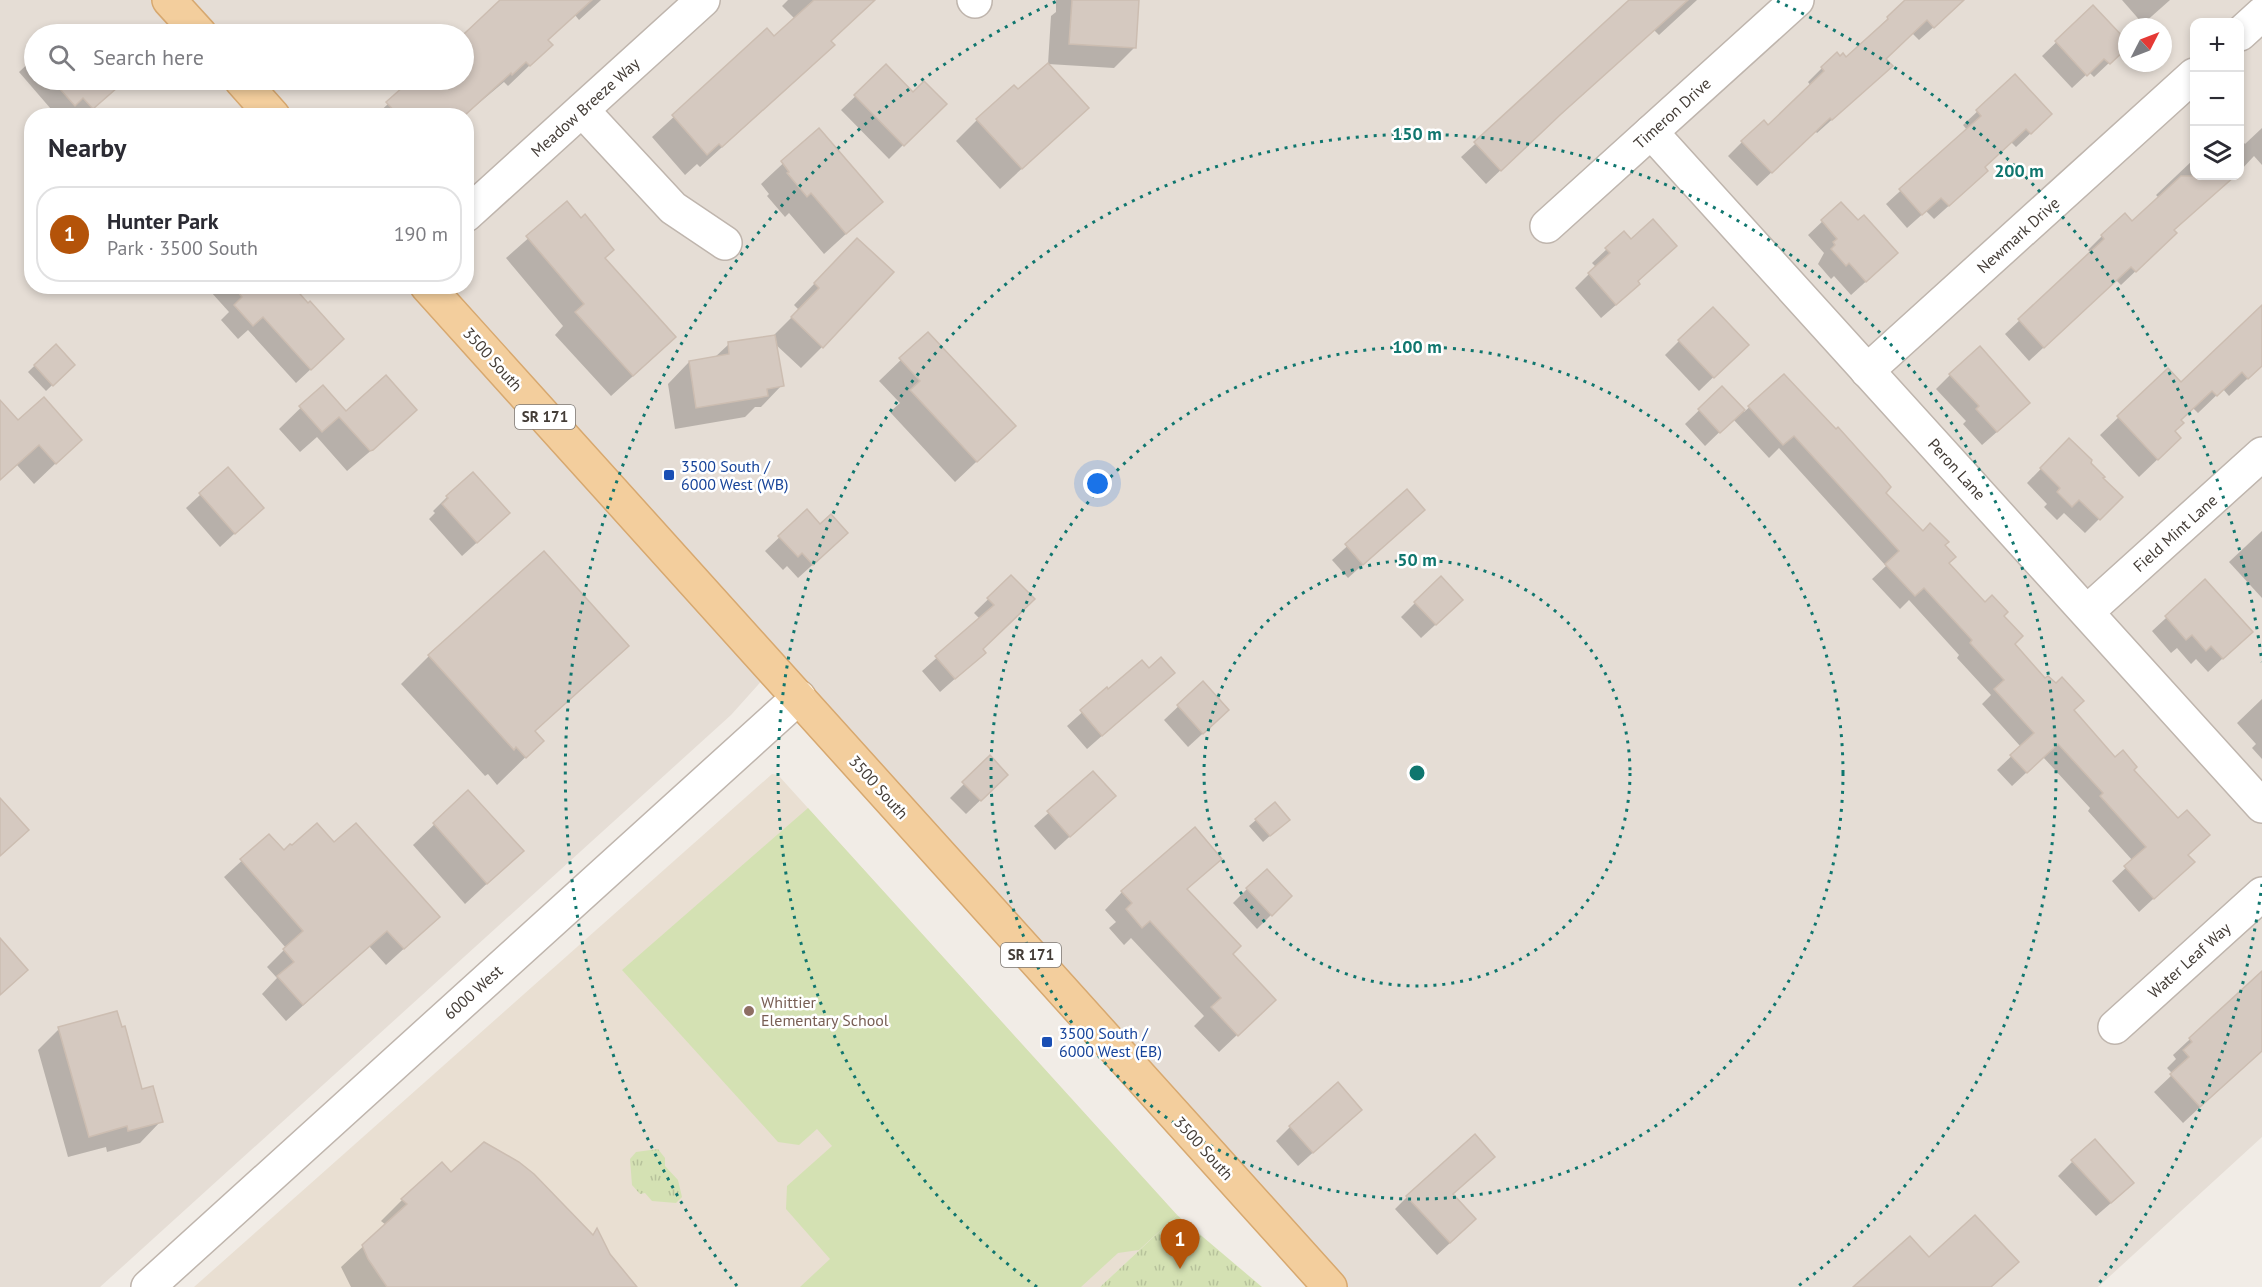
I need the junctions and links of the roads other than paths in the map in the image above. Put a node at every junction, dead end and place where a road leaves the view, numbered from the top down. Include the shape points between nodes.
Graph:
1 (169, 0) edge
2 (703, 0) edge
3 (1797, 0) edge
4 (2262, 14) edge
5 (191, 24) edge
6 (2244, 30) edge
7 (2190, 79) edge
8 (250, 90) edge
9 (266, 108) edge
10 (582, 110) junction
11 (1651, 132) junction
12 (474, 208) edge
13 (1547, 226) dead end
14 (725, 243) dead end
15 (434, 294) edge
16 (1867, 371) junction
17 (2262, 454) edge
18 (2088, 611) junction
19 (799, 697) junction
20 (2262, 806) edge
21 (2262, 894) edge
22 (2115, 1027) dead end
23 (148, 1287) edge
24 (1330, 1287) edge

1 - 5 main road
2 - 10 street, Meadow Breeze Way
3 - 11 street, Timeron Drive
4 - 6 street
7 - 16 street, Newmark Drive
8 - 9 main road
10 - 12 street, Meadow Breeze Way
10 - 14 street via 667,203
11 - 13 street, Timeron Drive
11 - 16 street, Peron Lane
15 - 19 main road, 3500 South / SR 171
16 - 18 street, Peron Lane
17 - 18 street, Field Mint Lane
18 - 20 street, Peron Lane
19 - 23 street, 6000 West
19 - 24 main road, 3500 South / SR 171
21 - 22 street, Water Leaf Way

